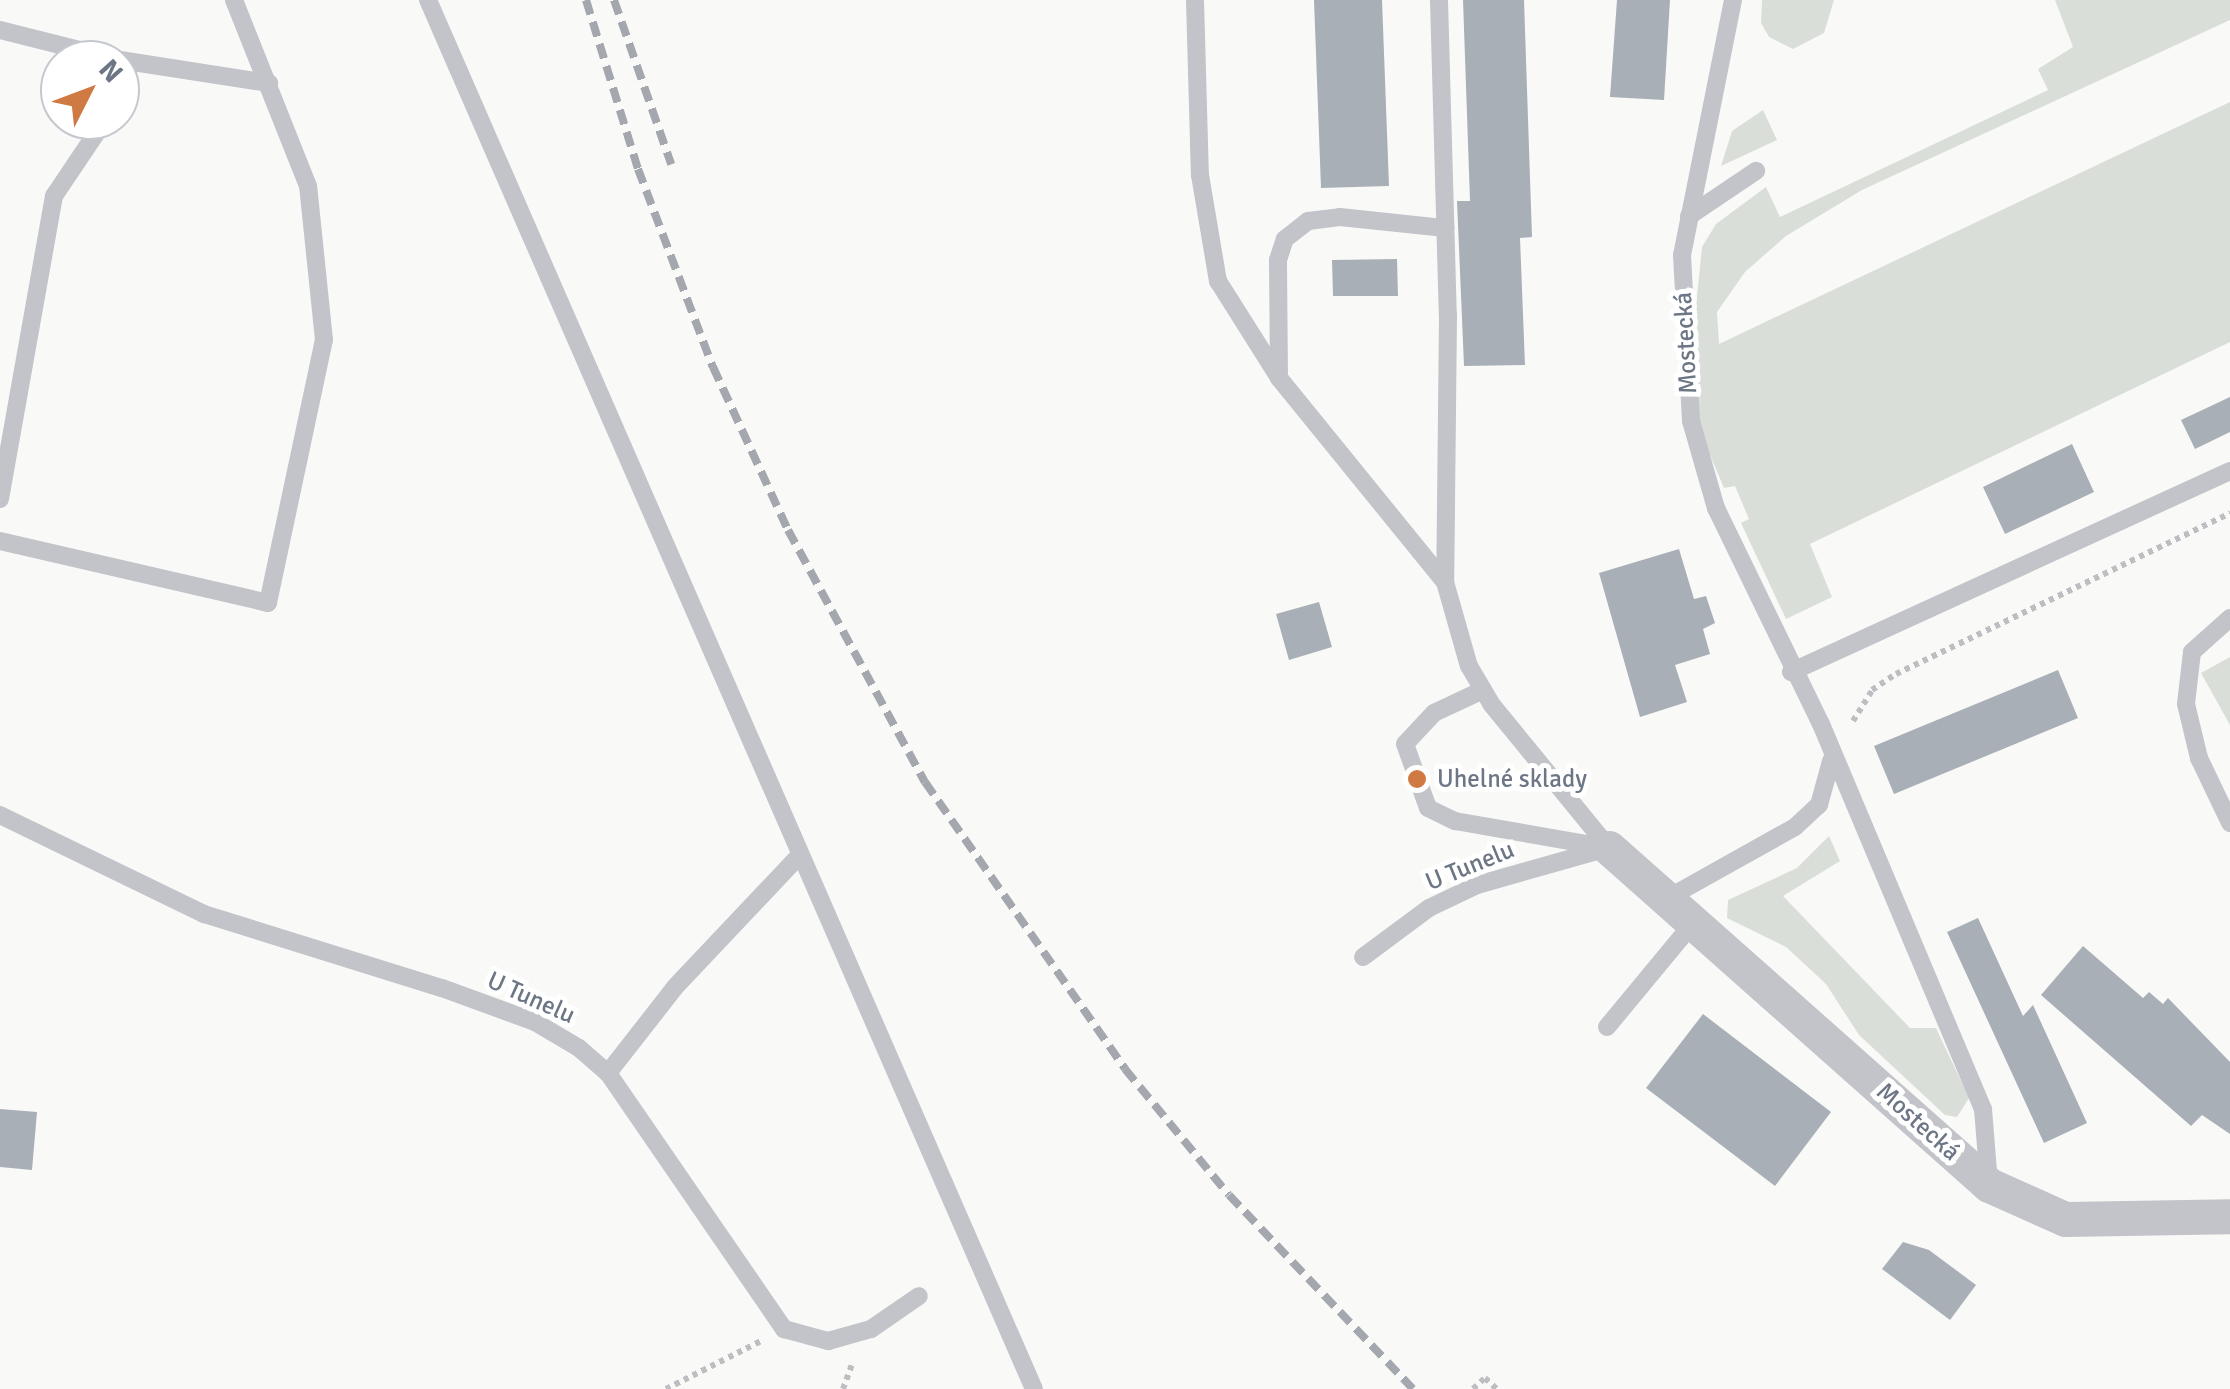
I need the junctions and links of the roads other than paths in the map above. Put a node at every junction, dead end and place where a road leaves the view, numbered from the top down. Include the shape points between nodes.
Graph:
1 (234, 0) edge
2 (428, 0) edge
3 (1195, 0) edge
4 (1439, 0) edge
5 (1733, 0) edge
6 (0, 30) edge
7 (40, 41) edge
8 (140, 66) edge
9 (269, 83) junction
10 (92, 140) edge
11 (1756, 171) dead end
12 (1688, 216) junction
13 (1445, 228) junction
14 (1279, 378) junction
15 (2230, 471) edge
16 (0, 498) edge
17 (0, 540) edge
18 (1445, 582) junction
19 (2230, 618) edge
20 (1792, 672) junction
21 (1482, 690) junction
22 (1831, 758) junction
23 (0, 815) edge
24 (2230, 823) edge
25 (1609, 848) junction
26 (798, 857) junction
27 (1668, 898) junction
28 (1694, 922) junction
29 (1363, 958) dead end
30 (1607, 1026) dead end
31 (608, 1073) junction
32 (1989, 1186) junction
33 (2230, 1216) edge
34 (919, 1296) dead end
35 (1034, 1389) edge

1 - 9 lane
2 - 26 lane
3 - 14 lane via 1200,175 1218,281
4 - 13 lane
5 - 12 lane, Mostecká
6 - 7 lane
8 - 9 lane
9 - 17 lane via 308,186 324,340 268,603
10 - 16 lane via 54,196
11 - 12 lane
12 - 20 lane, Mostecká via 1682,344 1691,421 1716,508
13 - 14 lane via 1340,217 1308,221 1284,239 1278,260
13 - 18 lane
14 - 18 lane
15 - 20 lane
18 - 21 lane via 1468,666
19 - 24 lane via 2192,652 2186,674 2199,758
20 - 22 lane, Mostecká
21 - 25 lane
21 - 25 lane via 1434,712 1406,744 1428,808 1455,821
22 - 27 lane via 1818,805 1795,826
22 - 32 lane, Mostecká via 1983,1109
23 - 31 lane, U Tunelu via 204,914 535,1022
25 - 27 street, Mostecká
25 - 29 lane, U Tunelu via 1476,885 1429,908
26 - 31 lane via 676,986
26 - 35 lane
27 - 28 street, Mostecká
28 - 30 lane
28 - 32 street, Mostecká
31 - 34 lane, U Tunelu via 784,1329 828,1341 870,1329
32 - 33 street, Mostecká via 2065,1219

